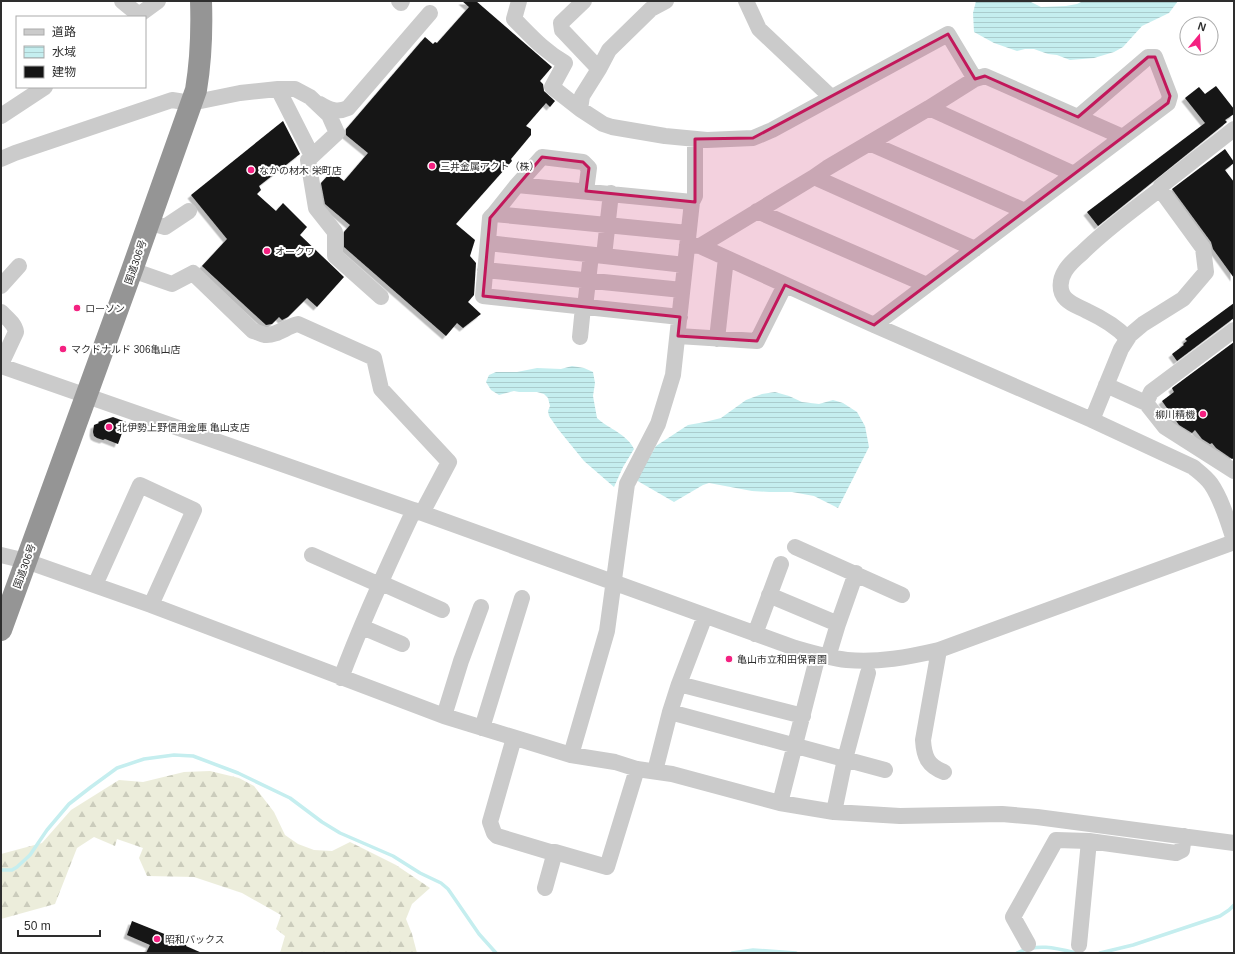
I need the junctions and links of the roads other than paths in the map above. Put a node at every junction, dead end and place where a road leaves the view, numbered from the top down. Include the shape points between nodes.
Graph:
1 (122, 1) edge
2 (158, 1) edge
3 (201, 1) edge
4 (399, 1) edge
5 (402, 1) edge
6 (519, 1) edge
7 (584, 1) edge
8 (666, 1) edge
9 (746, 1) edge
10 (647, 5) edge
11 (430, 13) dead end
12 (138, 16) edge
13 (599, 69) junction
14 (975, 79) junction
15 (43, 88) edge
16 (278, 88) junction
17 (310, 97) junction
18 (831, 97) junction
19 (190, 103) junction
20 (348, 108) junction
21 (929, 108) junction
22 (580, 109) junction
23 (1, 116) edge
24 (1078, 117) junction
25 (1234, 129) edge
26 (337, 133) junction
27 (1123, 137) junction
28 (695, 139) junction
29 (869, 143) junction
30 (312, 156) junction
31 (1, 159) edge
32 (1074, 174) junction
33 (814, 177) junction
34 (517, 185) junction
35 (1160, 189) junction
36 (586, 191) junction
37 (611, 193) junction
38 (692, 202) junction
39 (189, 211) dead end
40 (757, 211) junction
41 (1025, 211) junction
42 (494, 214) junction
43 (148, 222) junction
44 (608, 225) junction
45 (692, 241) junction
46 (488, 243) junction
47 (975, 249) junction
48 (598, 256) junction
49 (726, 258) junction
50 (685, 265) junction
51 (19, 266) dead end
52 (132, 270) junction
53 (485, 270) junction
54 (588, 280) junction
55 (786, 285) junction
56 (927, 285) junction
57 (1, 286) edge
58 (682, 290) junction
59 (381, 297) dead end
60 (584, 307) junction
61 (1, 312) edge
62 (680, 316) junction
63 (874, 325) junction
64 (1234, 330) edge
65 (678, 336) junction
66 (580, 337) dead end
67 (1127, 338) junction
68 (717, 339) junction
69 (1, 365) edge
70 (1106, 385) junction
71 (87, 395) junction
72 (1146, 403) junction
73 (1092, 420) junction
74 (1234, 471) edge
75 (418, 511) junction
76 (1234, 541) edge
77 (795, 548) dead end
78 (1, 555) edge
79 (312, 555) dead end
80 (26, 561) junction
81 (781, 564) dead end
82 (856, 573) junction
83 (614, 583) junction
84 (95, 585) junction
85 (380, 585) junction
86 (902, 595) dead end
87 (769, 596) junction
88 (522, 598) dead end
89 (151, 605) junction
90 (481, 607) dead end
91 (442, 610) dead end
92 (705, 616) junction
93 (838, 624) junction
94 (362, 627) junction
95 (1, 630) edge
96 (755, 634) junction
97 (402, 644) dead end
98 (939, 650) junction
99 (823, 656) junction
100 (868, 673) dead end
101 (341, 678) junction
102 (679, 684) junction
103 (670, 712) junction
104 (444, 716) junction
105 (803, 716) junction
106 (482, 728) junction
107 (514, 738) junction
108 (795, 745) junction
109 (571, 755) junction
110 (845, 759) junction
111 (637, 769) junction
112 (884, 770) dead end
113 (655, 771) junction
114 (944, 772) dead end
115 (780, 802) junction
116 (834, 812) junction
117 (1184, 836) junction
118 (1089, 842) junction
119 (1234, 843) edge
120 (555, 852) junction
121 (545, 888) dead end
122 (1028, 944) dead end
123 (1079, 945) dead end

1 - 12 street
2 - 12 street
3 - 19 highway, 国道306号 via 199,70 196,90
4 - 5 street
6 - 22 street via 514,19 540,46 565,63 552,87
7 - 13 street via 561,23 562,30
8 - 10 street
9 - 18 street via 759,29
10 - 13 street via 609,50
11 - 20 street
13 - 22 street via 582,96
14 - 18 street via 948,34
14 - 21 street
14 - 24 street via 985,76
15 - 23 street
16 - 17 street via 295,89
16 - 19 street
16 - 30 street
17 - 20 street via 330,110 341,112
17 - 26 street via 329,115
18 - 28 street via 753,138
19 - 31 street via 172,100
19 - 43 highway, 国道306号
20 - 26 street
21 - 29 street
21 - 32 street
22 - 28 street via 612,127
24 - 27 street
24 - 27 street via 1148,57 1155,57 1170,96 1168,103
25 - 35 street via 1160,186
26 - 30 street
27 - 32 street
28 - 38 street via 695,196
29 - 33 street
29 - 41 street
30 - 59 street via 308,160 316,208 335,232 335,256
32 - 41 street
33 - 40 street
33 - 47 street
34 - 36 street
34 - 36 street via 542,157 583,162 588,168
34 - 42 street
35 - 67 street via 1203,248 1206,272 1183,298 1143,324
35 - 67 street via 1086,249 1066,270 1061,285 1061,291 1074,305 1104,319
36 - 37 street
37 - 38 street
37 - 44 street
38 - 45 street
39 - 43 street via 165,227
40 - 45 street
40 - 56 street
41 - 47 street
42 - 44 street
42 - 46 street via 490,218
43 - 52 highway, 国道306号
44 - 45 street
44 - 48 street
45 - 49 street
45 - 50 street
46 - 48 street
46 - 53 street
47 - 56 street
48 - 50 street
48 - 54 street
49 - 55 street
49 - 68 street
50 - 58 street
51 - 57 street
52 - 71 highway, 国道306号
52 - 75 street via 172,284 193,273 252,331 266,335 275,334 298,324 374,358 380,389 449,462
53 - 54 street
53 - 60 street via 483,296
54 - 58 street
54 - 60 street
55 - 63 street
55 - 68 street via 757,342
56 - 63 street
58 - 62 street
60 - 62 street
60 - 66 street
61 - 69 street via 16,328 16,332
62 - 65 street
63 - 73 street
64 - 72 street via 1151,392
65 - 68 street
65 - 83 street via 673,375 658,424 627,484
67 - 70 street
69 - 71 street
70 - 72 street
70 - 73 street
71 - 75 street
71 - 80 highway, 国道306号
72 - 74 street via 1166,427
73 - 76 street via 1180,460 1203,475 1212,484
75 - 83 street
75 - 85 street
76 - 98 street
77 - 82 street
78 - 80 street
79 - 85 street
80 - 84 street
80 - 95 highway, 国道306号
81 - 87 street
82 - 86 street
82 - 93 street
83 - 92 street
83 - 109 street via 607,631
84 - 89 street
84 - 89 street via 140,485 194,510
85 - 91 street via 388,586
85 - 94 street
87 - 93 street
87 - 96 street
88 - 106 street
89 - 101 street
90 - 104 street
92 - 96 street
92 - 102 street
93 - 99 street
94 - 97 street
94 - 101 street
96 - 99 street
98 - 99 street via 873,660 847,660
98 - 114 street via 924,745 927,759 935,769
99 - 105 street
100 - 110 street
101 - 104 street
102 - 103 street
102 - 105 street
103 - 108 street
103 - 113 street
104 - 106 street
105 - 108 street
106 - 107 street
107 - 109 street
107 - 120 street via 491,826 497,836
108 - 110 street
108 - 115 street
109 - 111 street via 615,762
110 - 112 street
110 - 116 street
111 - 113 street
111 - 120 street via 607,867
113 - 115 street
115 - 116 street
116 - 117 street via 900,816 1002,814
117 - 118 street via 1182,850 1176,853
117 - 119 street
118 - 122 street via 1056,840 1014,917
118 - 123 street
120 - 121 street

